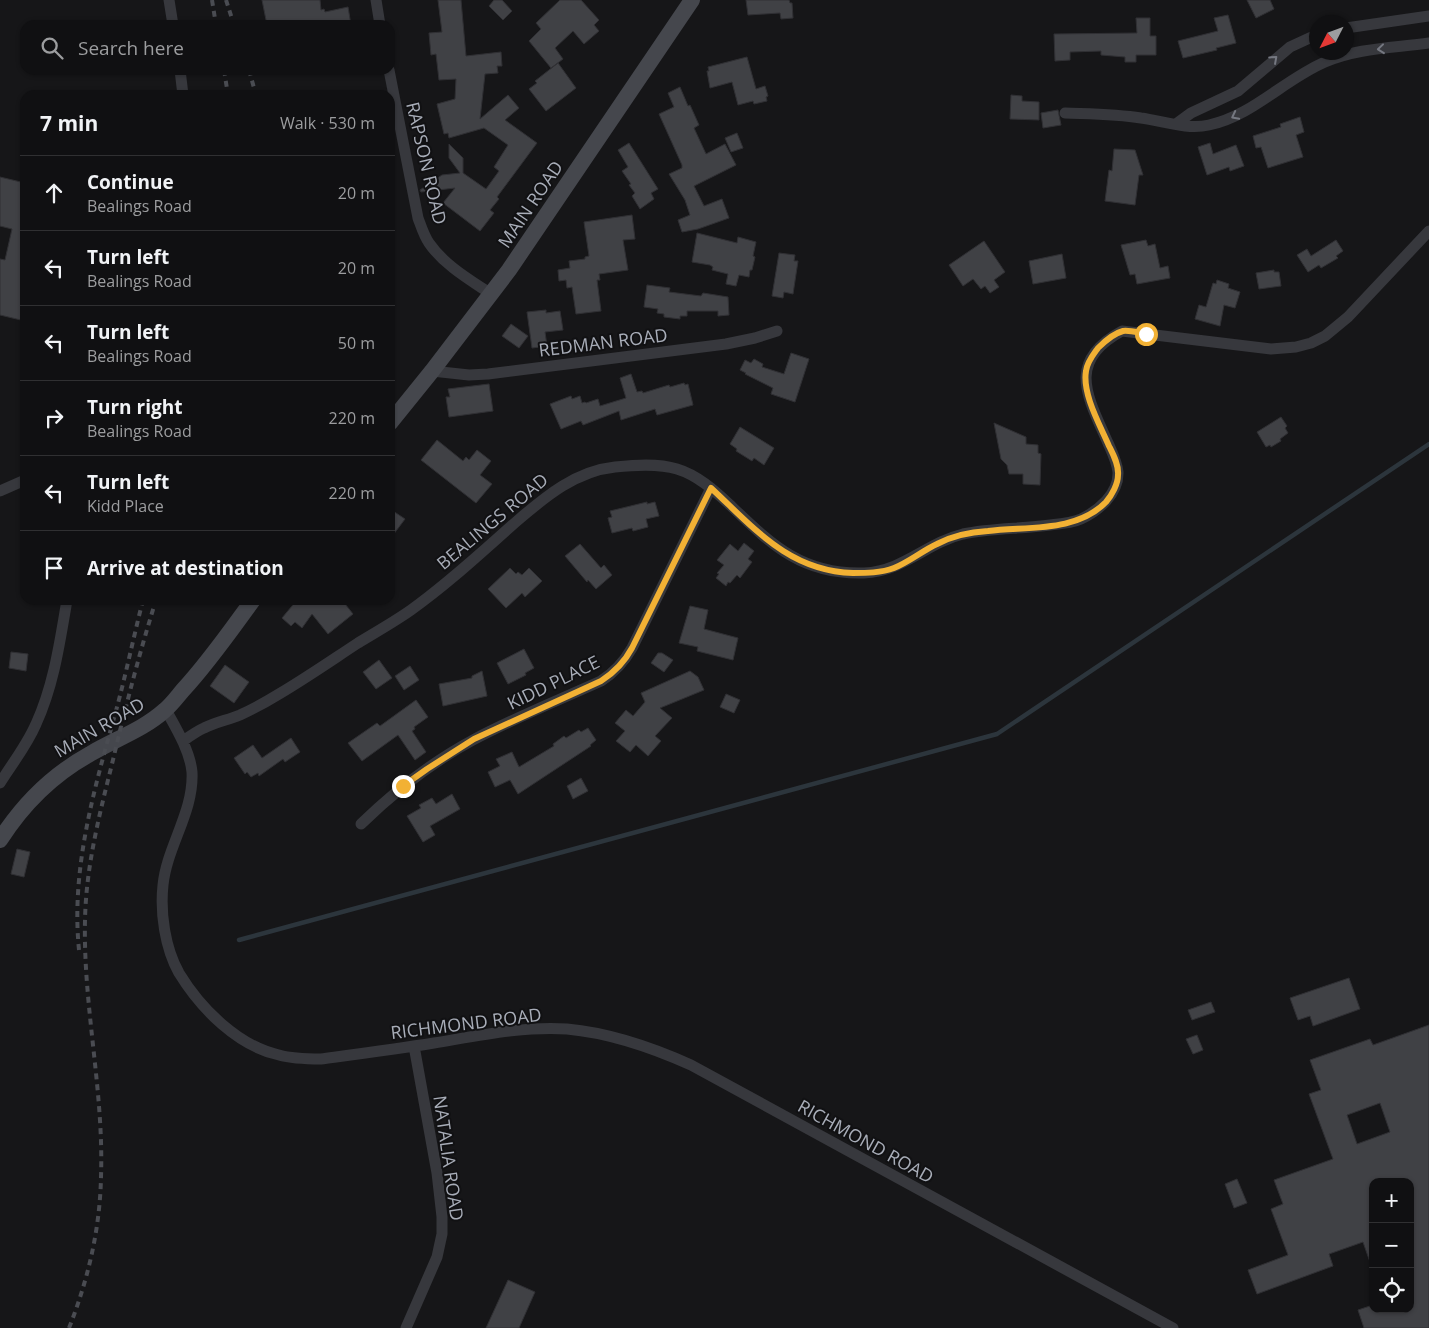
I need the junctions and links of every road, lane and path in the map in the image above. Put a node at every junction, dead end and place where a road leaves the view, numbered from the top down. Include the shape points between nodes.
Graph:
1 (169, 0) edge
2 (376, 0) edge
3 (692, 0) edge
4 (1429, 16) edge
5 (172, 20) edge
6 (379, 20) edge
7 (1354, 27) edge
8 (1309, 38) edge
9 (1429, 43) edge
10 (181, 75) edge
11 (390, 75) edge
12 (182, 90) edge
13 (393, 90) edge
14 (395, 101) edge
15 (1065, 113) dead end
16 (1176, 124) junction
17 (1429, 231) edge
18 (491, 294) junction
19 (776, 331) dead end
20 (432, 371) junction
21 (395, 417) edge
22 (20, 482) edge
23 (711, 488) junction
24 (0, 491) edge
25 (66, 605) edge
26 (249, 605) edge
27 (166, 710) junction
28 (183, 741) junction
29 (0, 783) edge
30 (362, 824) dead end
31 (1, 836) edge
32 (414, 1046) junction
33 (406, 1328) edge
34 (1173, 1328) edge

1 - 5 street
2 - 6 street
3 - 18 main road, MAIN ROAD
4 - 7 street
16 -> 8 street via 1238,91 1290,47
9 -> 16 street via 1342,56 1318,66 1221,122 1206,126
10 - 12 street
11 - 13 street, RAPSON ROAD
14 - 18 street, RAPSON ROAD via 418,218 429,243 446,262
15 - 16 street via 1139,117
17 - 23 street, BEALINGS ROAD via 1348,317 1311,343 1296,348 1271,349 1122,331 1105,342 1090,360 1086,388 1118,475 1106,501 1078,521 961,535 938,543 893,568 866,573 838,572 812,567 789,555
18 - 20 main road, MAIN ROAD
19 - 20 street, REDMAN ROAD via 726,344 488,374
20 - 21 main road, MAIN ROAD
22 - 24 street
23 - 28 street, BEALINGS ROAD via 680,470 666,466 612,467 577,478 540,502 409,611 273,698 206,727
23 - 30 street, KIDD PLACE via 632,648 615,671 601,681 474,739 395,792
25 - 29 street via 44,707
26 - 27 main road, MAIN ROAD via 198,674
27 - 28 street, RICHMOND ROAD
27 - 31 main road, MAIN ROAD via 56,775
28 - 32 street, RICHMOND ROAD via 192,771 191,795 162,885 163,917 178,972 196,996 220,1023 258,1047 278,1055 321,1059
32 - 33 street, NATALIA ROAD via 437,1173 442,1234 437,1257
32 - 34 street, RICHMOND ROAD via 506,1032 566,1029 627,1039 658,1050

